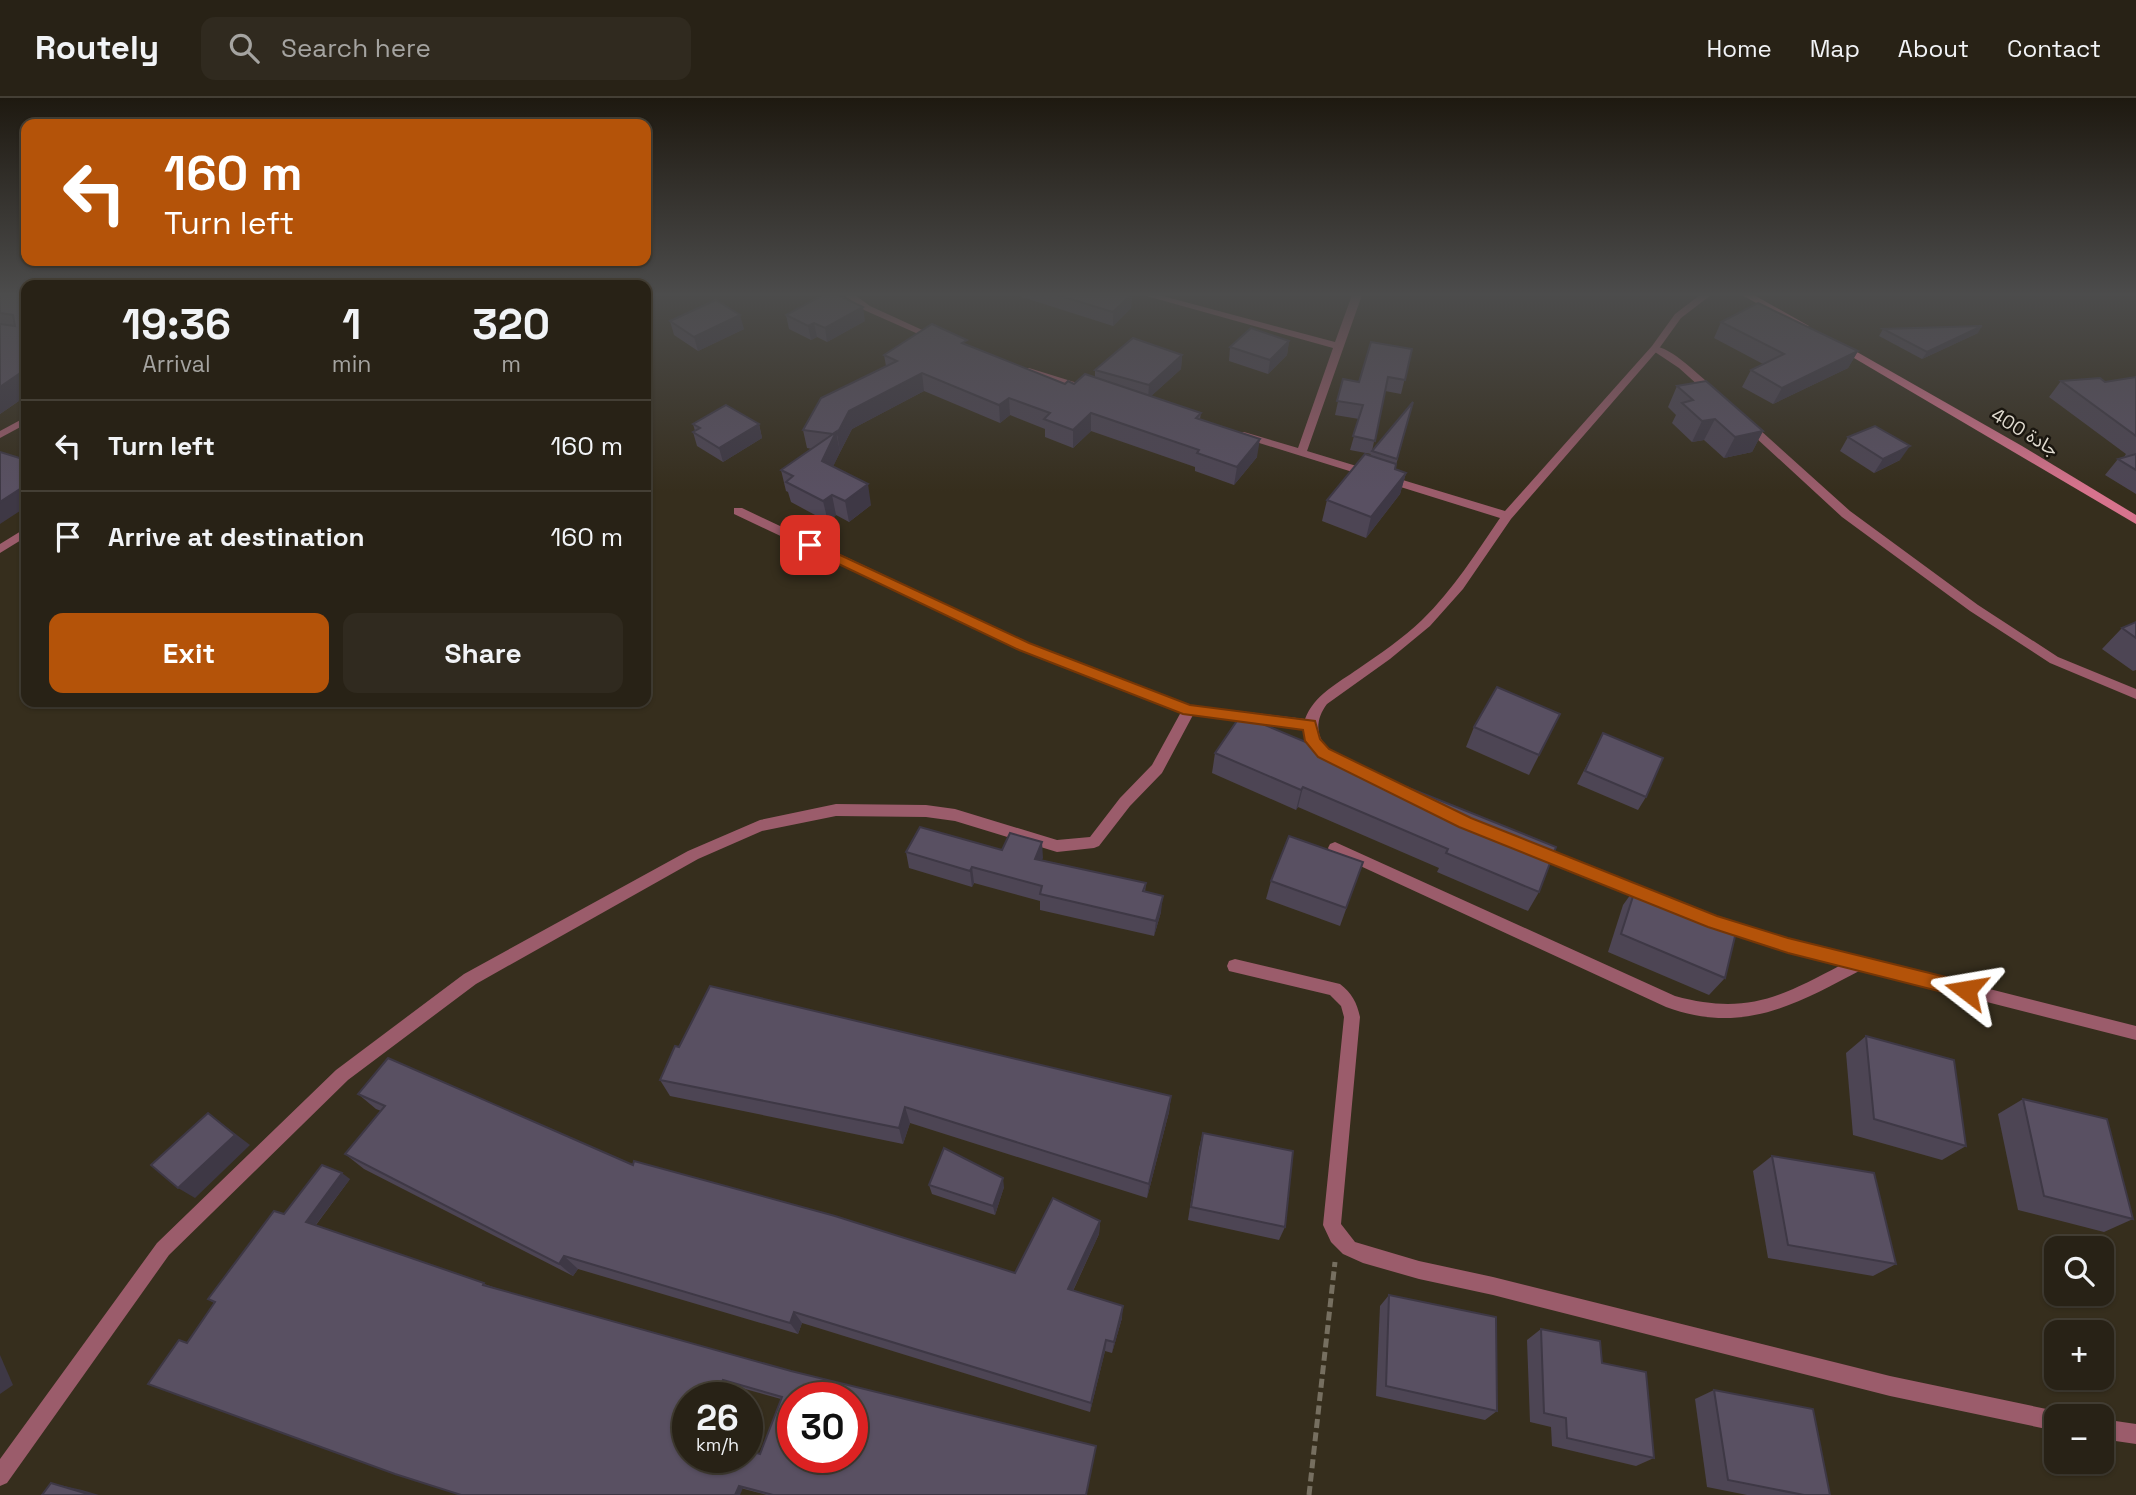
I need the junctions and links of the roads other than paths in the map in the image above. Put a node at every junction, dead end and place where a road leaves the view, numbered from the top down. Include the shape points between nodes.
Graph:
1 (1333, 360) edge
2 (1643, 360) edge
3 (1674, 360) edge
4 (1864, 360) edge
5 (1019, 368) edge
6 (1100, 394) edge
7 (1724, 403) edge
8 (1735, 413) edge
9 (21, 422) edge
10 (1238, 433) edge
11 (0, 435) edge
12 (1302, 451) junction
13 (738, 511) dead end
14 (1507, 516) junction
15 (2136, 520) edge
16 (21, 535) edge
17 (0, 549) edge
18 (2136, 694) edge
19 (1189, 710) junction
20 (1310, 725) junction
21 (1359, 771) edge
22 (1335, 848) dead end
23 (1527, 848) edge
24 (1665, 902) edge
25 (1702, 917) edge
26 (1860, 963) junction
27 (1236, 966) dead end
28 (2136, 1032) edge
29 (2044, 1418) edge
30 (2114, 1431) edge
31 (2136, 1434) edge
32 (0, 1476) edge

1 - 12 street
2 - 14 street
3 - 7 street
4 - 15 main road, جادة 400
5 - 6 street
8 - 18 street via 1846,514 1974,608 2054,660
9 - 11 street
10 - 12 street
12 - 14 street
13 - 19 street via 1024,646
14 - 20 street via 1459,586 1426,623 1322,701
16 - 17 street
19 - 20 street
19 - 32 street via 1157,769 1094,842 1057,846 955,815 926,811 836,810 773,823 693,855 470,979 342,1075 163,1249
20 - 21 street via 1313,741 1324,753
22 - 26 street via 1700,1012 1759,1010
23 - 24 street
25 - 26 street
26 - 28 street
27 - 29 street via 1334,989 1345,996 1350,1007 1332,1208 1332,1225 1349,1248 1419,1270 1890,1386
30 - 31 street

